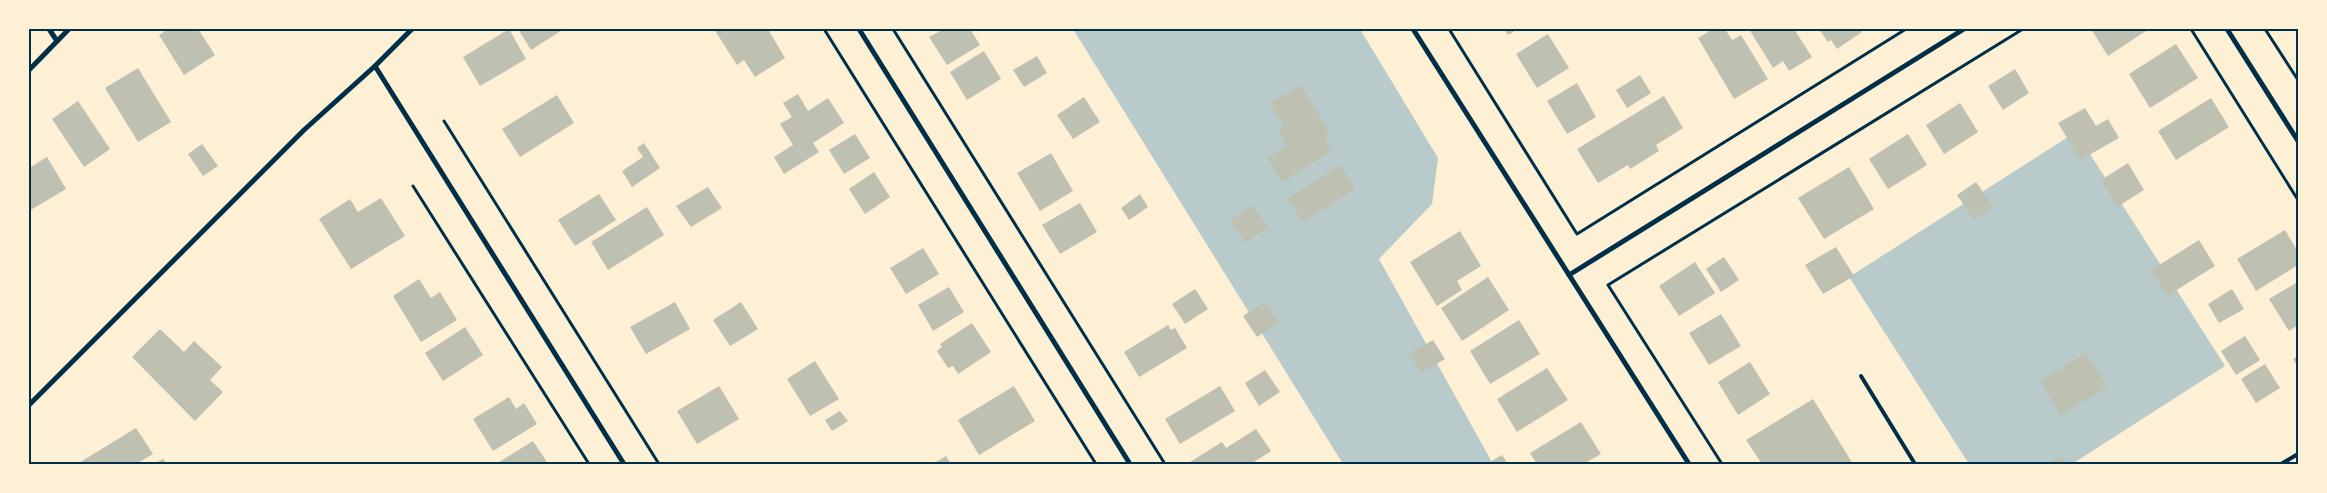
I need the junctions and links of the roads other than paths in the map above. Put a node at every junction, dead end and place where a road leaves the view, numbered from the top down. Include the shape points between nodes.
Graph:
1 (49, 29) edge
2 (69, 29) edge
3 (412, 29) edge
4 (859, 29) edge
5 (1413, 29) edge
6 (1964, 29) edge
7 (2227, 29) edge
8 (57, 41) junction
9 (374, 66) junction
10 (29, 70) edge
11 (2298, 141) edge
12 (1569, 275) junction
13 (1861, 376) dead end
14 (29, 405) edge
15 (2298, 454) edge
16 (624, 464) edge
17 (1130, 464) edge
18 (1689, 464) edge
19 (1915, 464) edge
20 (2281, 464) edge

1 - 8 street
2 - 8 street
3 - 9 street
4 - 17 street
5 - 12 street
6 - 12 street
7 - 11 street
8 - 10 street
9 - 14 street via 304,130
9 - 16 street
12 - 18 street
13 - 19 lane
15 - 20 lane

